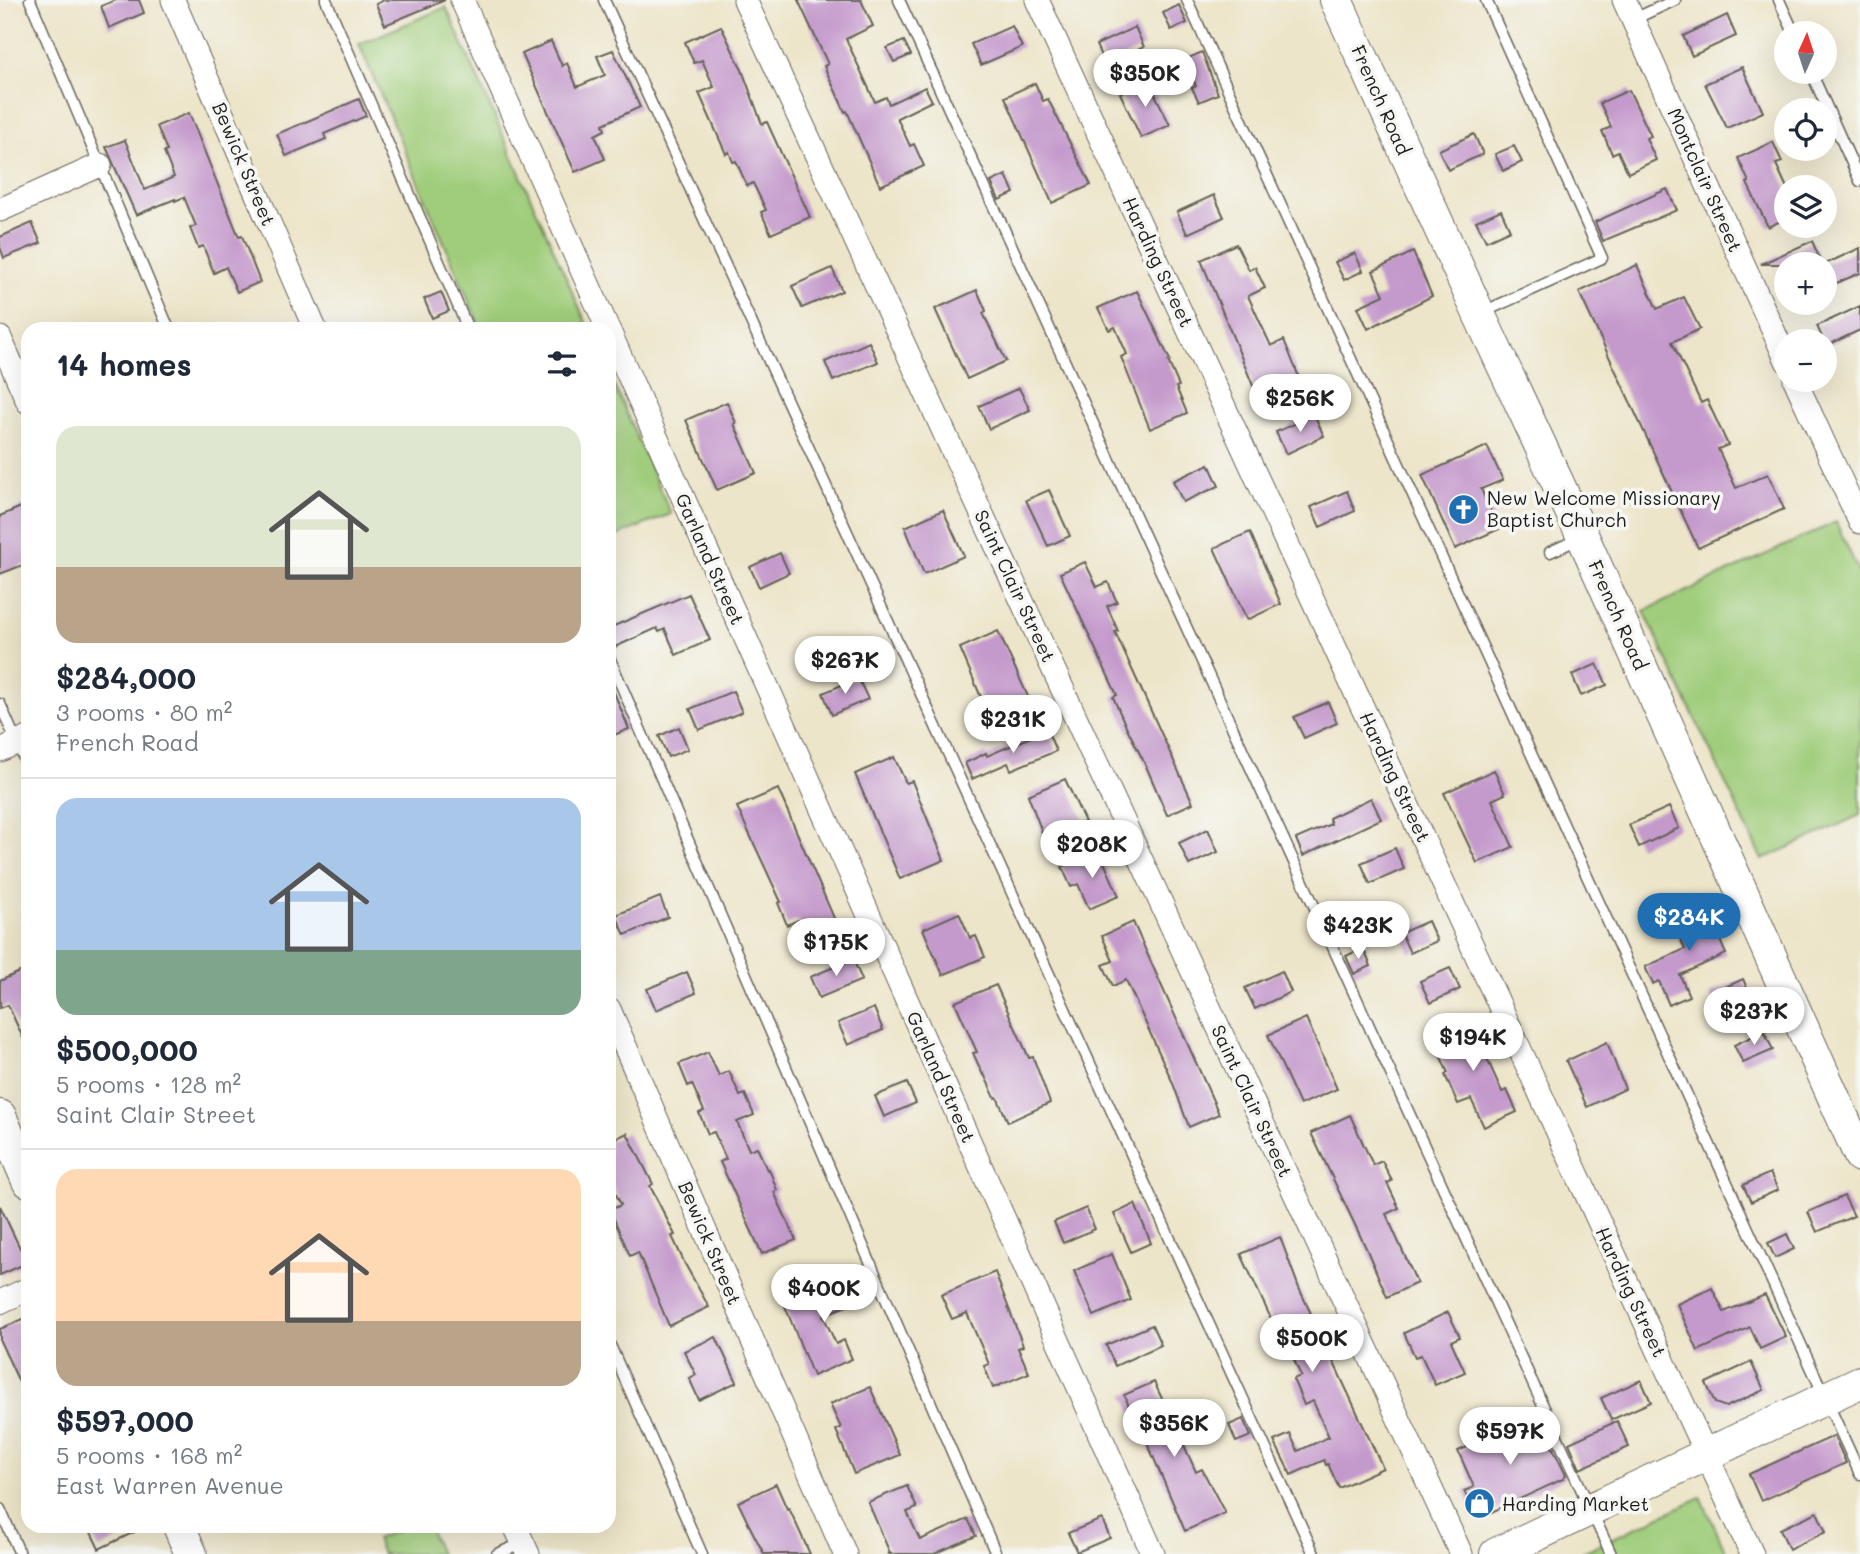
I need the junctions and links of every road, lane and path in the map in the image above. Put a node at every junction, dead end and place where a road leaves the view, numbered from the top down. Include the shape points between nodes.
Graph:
1 (30, 0) edge
2 (173, 0) edge
3 (326, 0) edge
4 (461, 0) edge
5 (604, 0) edge
6 (745, 0) edge
7 (899, 0) edge
8 (1037, 0) edge
9 (1187, 0) edge
10 (1336, 0) edge
11 (1486, 0) edge
12 (1675, 0) edge
13 (1779, 0) edge
14 (1628, 10) edge
15 (1789, 21) edge
16 (1816, 84) edge
17 (100, 165) junction
18 (1860, 181) edge
19 (0, 210) edge
20 (1479, 314) junction
21 (166, 322) edge
22 (312, 322) edge
23 (465, 322) edge
24 (604, 322) edge
25 (1774, 332) edge
26 (0, 338) edge
27 (616, 348) edge
28 (21, 386) edge
29 (1800, 392) edge
30 (1860, 523) edge
31 (1583, 537) junction
32 (1549, 552) dead end
33 (616, 673) edge
34 (0, 704) edge
35 (15, 744) edge
36 (616, 1025) edge
37 (0, 1116) edge
38 (1860, 1156) edge
39 (21, 1165) edge
40 (21, 1292) edge
41 (0, 1302) edge
42 (616, 1359) edge
43 (1860, 1382) edge
44 (1825, 1398) junction
45 (1706, 1455) junction
46 (1860, 1474) edge
47 (0, 1509) edge
48 (1591, 1509) junction
49 (181, 1533) edge
50 (522, 1541) edge
51 (20, 1554) edge
52 (191, 1554) edge
53 (497, 1554) edge
54 (702, 1554) edge
55 (845, 1554) edge
56 (996, 1554) edge
57 (1153, 1554) edge
58 (1314, 1554) edge
59 (1461, 1554) edge
60 (1496, 1554) edge
61 (1611, 1554) edge
62 (1752, 1554) edge

1 - 17 lane
2 - 22 street, Bewick Street
3 - 23 lane
4 - 24 street, Garland Street
5 - 58 lane
6 - 59 street, Saint Clair Street
7 - 48 lane
8 - 45 street, Harding Street
9 - 44 lane
10 - 20 street, French Road
11 - 20 lane via 1602,258
12 - 14 lane
13 - 15 lane
14 - 25 street, Montclair Street
16 - 18 lane
17 - 19 street
17 - 21 lane
20 - 31 street, French Road
26 - 28 street
27 - 57 street, Garland Street
29 - 30 street
31 - 32 lane
31 - 38 street, French Road
33 - 56 lane
34 - 35 lane
36 - 55 street, Bewick Street
37 - 39 street
40 - 41 street
42 - 54 lane
43 - 44 street
44 - 45 street
44 - 46 lane
45 - 48 street
45 - 62 street, Harding Street
47 - 51 lane
48 - 60 street
48 - 61 lane
49 - 52 street
50 - 53 lane

